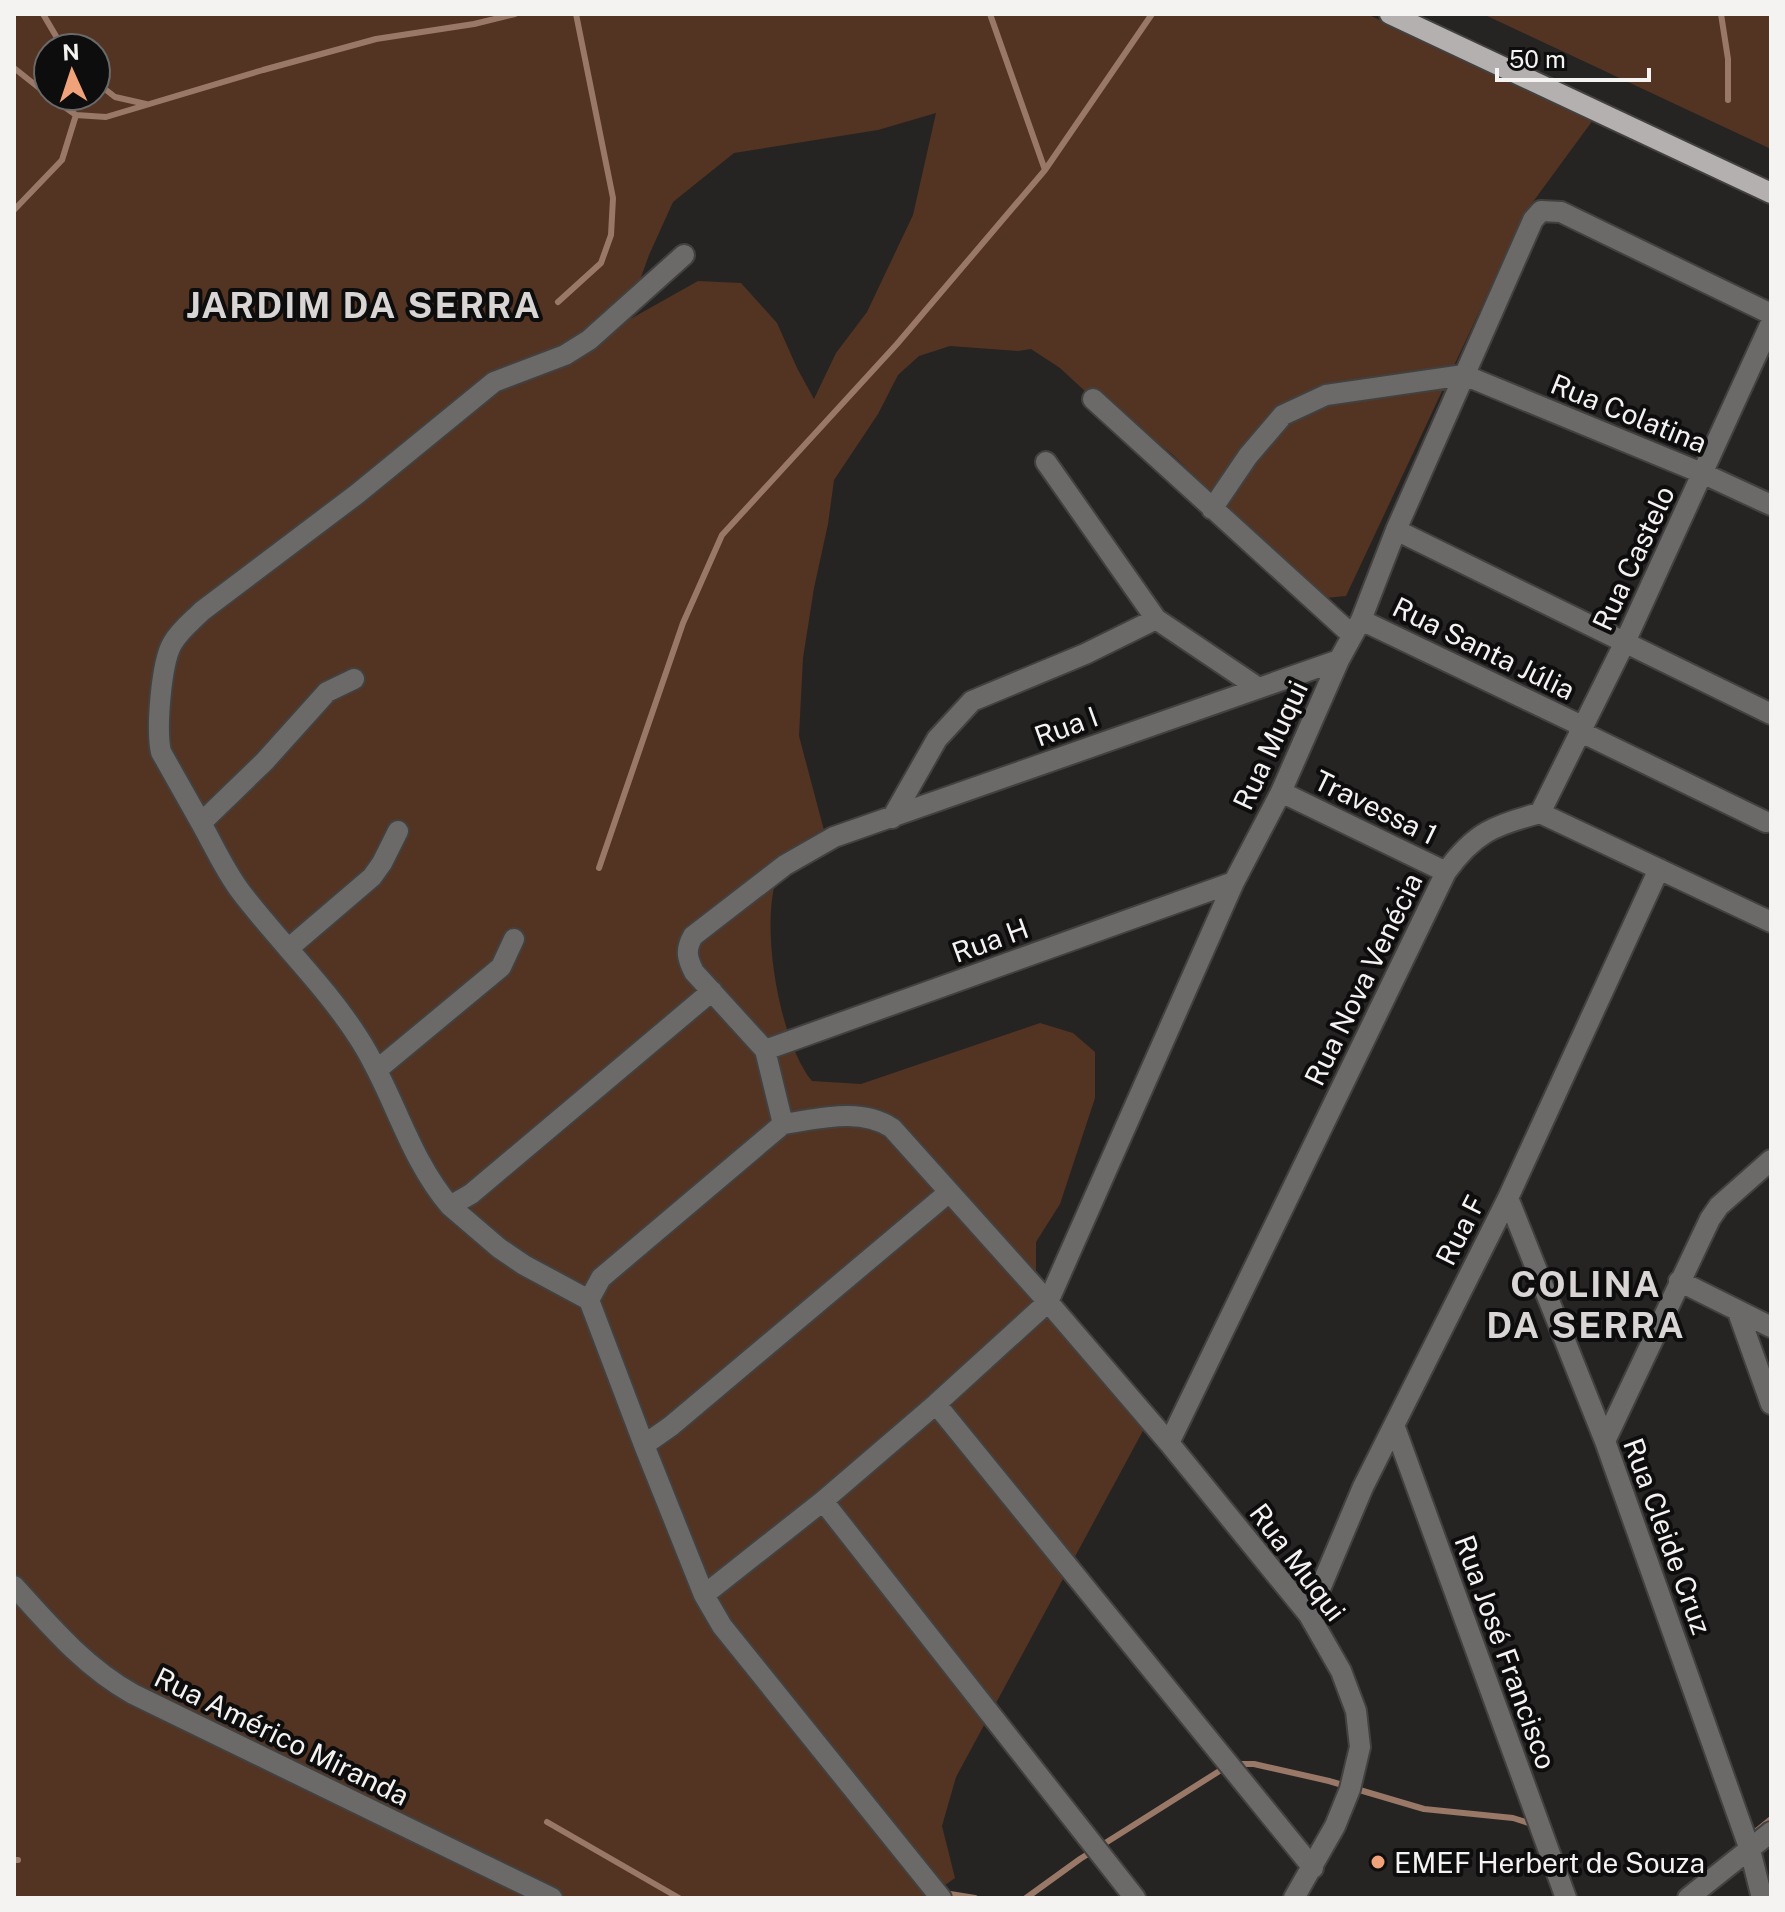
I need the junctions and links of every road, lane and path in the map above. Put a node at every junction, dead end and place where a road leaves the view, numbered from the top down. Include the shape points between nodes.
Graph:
1 (1390, 14) edge
2 (1771, 193) edge
3 (684, 255) dead end
4 (1771, 314) edge
5 (1771, 323) edge
6 (1464, 375) junction
7 (1093, 399) dead end
8 (1046, 462) dead end
9 (1704, 474) junction
10 (1771, 505) edge
11 (1212, 509) junction
12 (1396, 530) junction
13 (1156, 619) junction
14 (1356, 628) junction
15 (1625, 642) junction
16 (1339, 660) junction
17 (354, 679) dead end
18 (1257, 687) junction
19 (1771, 714) edge
20 (1581, 729) junction
21 (1281, 792) junction
22 (1540, 813) junction
23 (892, 818) junction
24 (1766, 822) dead end
25 (201, 823) junction
26 (398, 831) dead end
27 (1659, 869) junction
28 (1446, 872) junction
29 (1234, 882) junction
30 (1771, 922) edge
31 (514, 939) dead end
32 (289, 948) junction
33 (712, 991) junction
34 (765, 1050) junction
35 (378, 1069) junction
36 (783, 1124) junction
37 (1771, 1160) edge
38 (948, 1193) junction
39 (1508, 1198) junction
40 (450, 1206) junction
41 (1679, 1281) junction
42 (589, 1300) junction
43 (1048, 1302) junction
44 (1738, 1312) junction
45 (1771, 1327) edge
46 (936, 1404) junction
47 (1771, 1404) edge
48 (1394, 1425) junction
49 (1605, 1441) junction
50 (1169, 1443) junction
51 (644, 1445) junction
52 (823, 1501) junction
53 (14, 1586) edge
54 (704, 1595) junction
55 (1309, 1615) junction
56 (1771, 1832) edge
57 (1750, 1850) junction
58 (1313, 1868) junction
59 (552, 1898) edge
60 (941, 1898) edge
61 (1135, 1898) edge
62 (1294, 1898) edge
63 (1566, 1898) edge
64 (1688, 1898) edge
65 (1762, 1898) edge

1 - 2 main road
3 - 25 street via 579,348 494,382 473,397 184,628 167,658 159,741
4 - 6 street, Rua Muqui via 1561,212 1541,211
5 - 9 street, Rua Castelo
6 - 9 street, Rua Colatina
6 - 11 street via 1326,395 1283,415
6 - 12 street, Rua Muqui
7 - 11 street, Rua Santa Júlia
8 - 13 street
9 - 10 street, Rua Colatina
9 - 15 street, Rua Castelo
11 - 14 street, Rua Santa Júlia
12 - 14 street, Rua Muqui
12 - 15 street
13 - 18 street
13 - 23 street via 972,701 937,739
14 - 16 street, Rua Muqui
14 - 20 street, Rua Santa Júlia
15 - 19 street
15 - 20 street, Rua Castelo
16 - 18 street, Rua I
16 - 21 street, Rua Muqui
17 - 25 street via 327,692
18 - 23 street, Rua I
20 - 22 street, Rua Castelo
20 - 24 street, Rua Santa Júlia
21 - 28 street, Travessa 1
21 - 29 street, Rua Muqui
22 - 27 street
22 - 28 street, Rua Nova Venécia via 1490,828
23 - 33 street, Rua I via 812,847 693,936 687,956
25 - 32 street via 240,891
26 - 32 street via 372,877
27 - 30 street
27 - 39 street, Rua F
28 - 50 street, Rua Nova Venécia
29 - 34 street, Rua H
29 - 43 street, Rua Muqui
31 - 35 street via 501,967
32 - 35 street
33 - 34 street
33 - 40 street via 471,1194
34 - 36 street
35 - 40 street via 431,1184
36 - 38 street, Rua Muqui via 845,1116 879,1119
36 - 42 street via 601,1278
37 - 41 street via 1719,1206
38 - 43 street, Rua Muqui
38 - 51 street
39 - 48 street, Rua F
39 - 49 street, Rua Cleide Cruz
40 - 42 street via 524,1265
41 - 44 street
41 - 49 street
42 - 51 street
43 - 46 street
43 - 50 street, Rua Muqui
44 - 45 street
44 - 47 street
46 - 52 street
46 - 58 street
48 - 55 street, Rua F
48 - 63 street, Rua José Francisco
49 - 57 street, Rua Cleide Cruz
50 - 55 street, Rua Muqui
51 - 54 street
52 - 54 street
52 - 61 street
53 - 59 street, Rua Américo Miranda via 105,1678
54 - 60 street via 722,1626
55 - 58 street, Rua Muqui via 1341,1671 1356,1711 1360,1747 1350,1789
56 - 57 street
57 - 64 street
57 - 65 street, Rua Cleide Cruz
58 - 62 street, Rua Muqui

